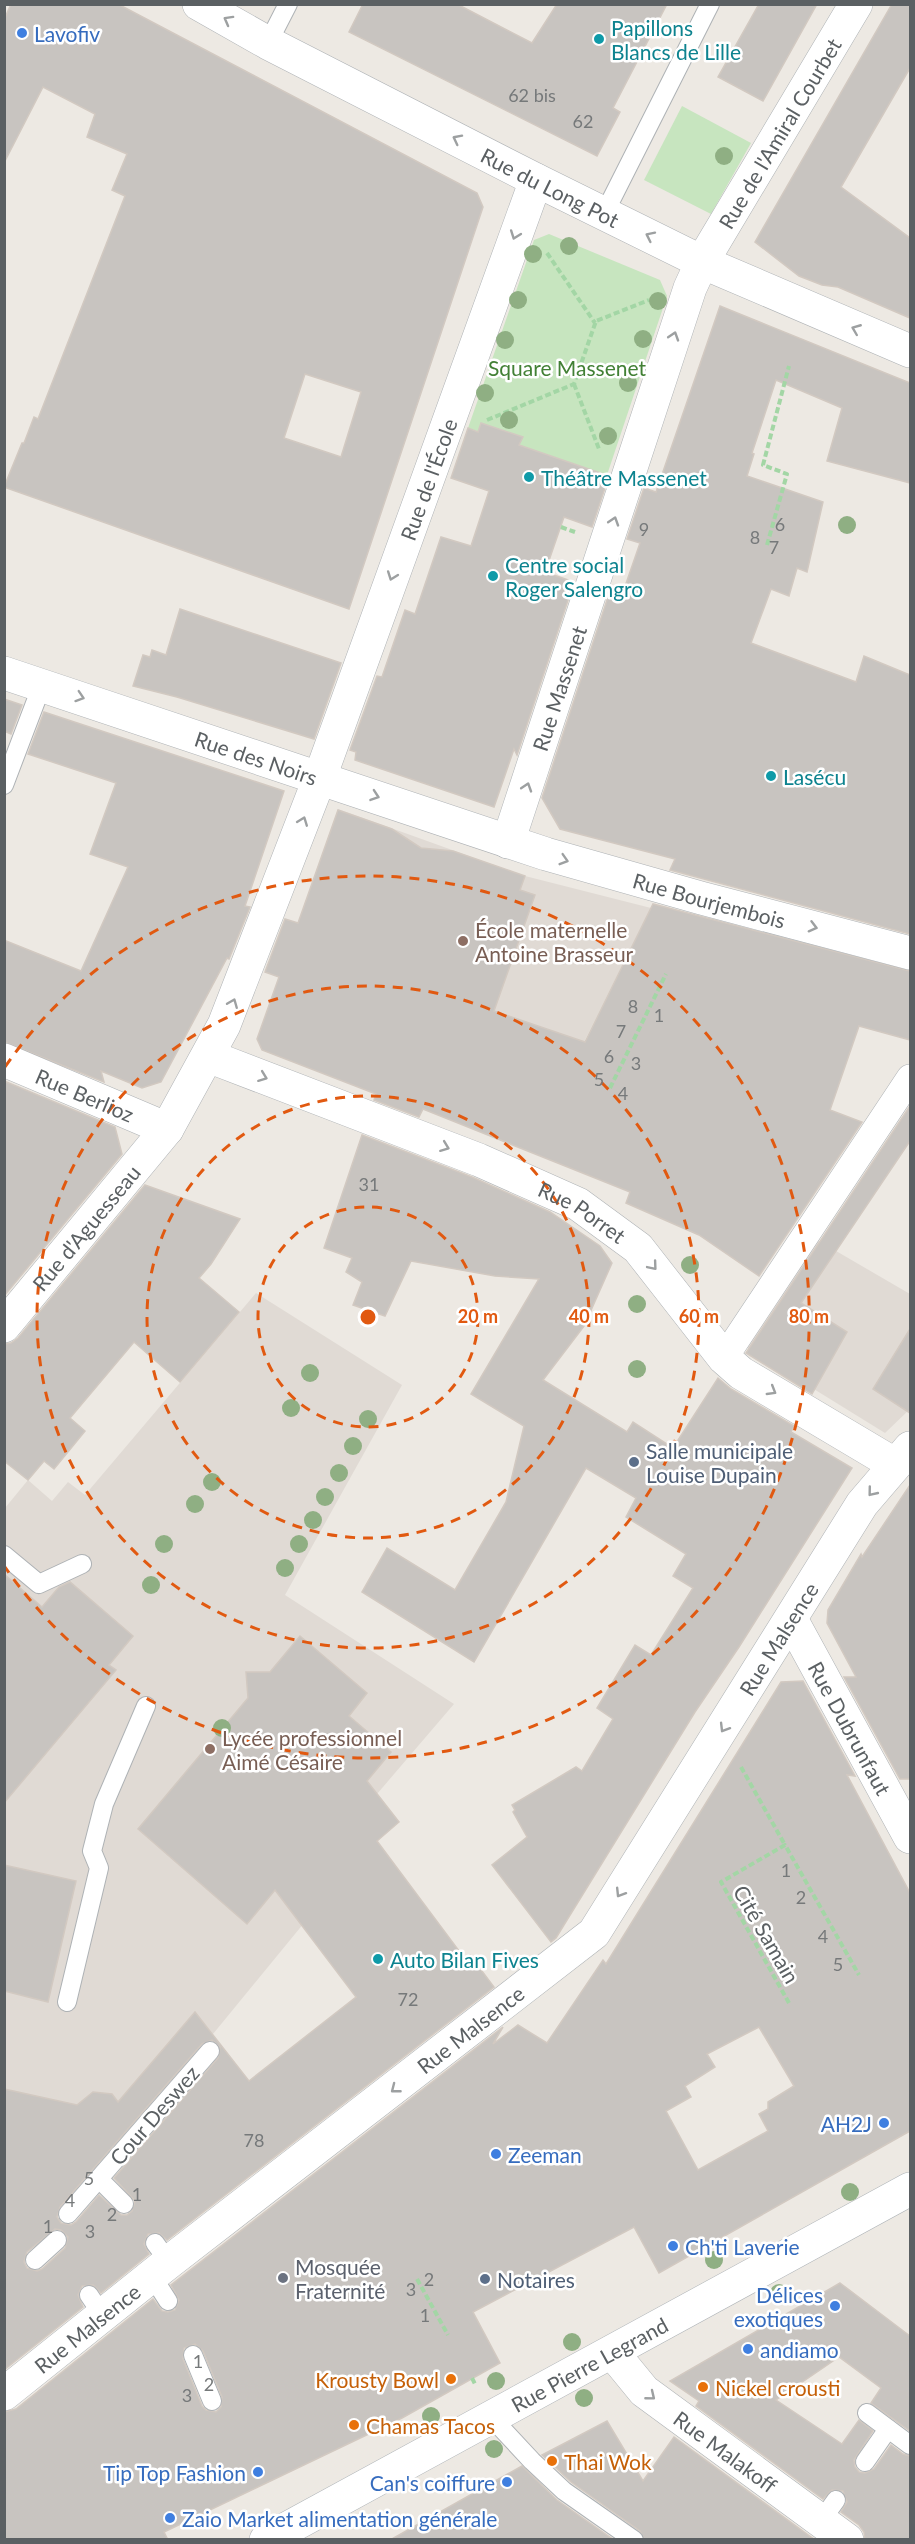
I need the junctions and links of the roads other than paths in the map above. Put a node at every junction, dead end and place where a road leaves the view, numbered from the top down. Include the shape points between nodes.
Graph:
1 (199, 4) edge
2 (288, 4) edge
3 (710, 4) edge
4 (856, 4) edge
5 (268, 43) junction
6 (536, 180) junction
7 (604, 214) junction
8 (696, 275) junction
9 (910, 351) edge
10 (4, 673) edge
11 (42, 685) junction
12 (320, 777) junction
13 (4, 785) edge
14 (508, 842) junction
15 (910, 953) edge
16 (208, 1056) junction
17 (4, 1060) edge
18 (910, 1078) edge
19 (167, 1130) junction
20 (4, 1326) edge
21 (724, 1358) junction
22 (902, 1456) edge
23 (4, 1555) edge
24 (82, 1564) dead end
25 (790, 1619) junction
26 (146, 1706) dead end
27 (910, 1833) edge
28 (67, 2002) dead end
29 (210, 2051) dead end
30 (99, 2179) junction
31 (910, 2189) edge
32 (124, 2204) dead end
33 (68, 2214) dead end
34 (55, 2248) dead end
35 (35, 2260) dead end
36 (612, 2352) junction
37 (193, 2355) dead end
38 (4, 2394) edge
39 (212, 2401) dead end
40 (867, 2413) dead end
41 (491, 2416) junction
42 (888, 2429) junction
43 (910, 2445) edge
44 (865, 2462) dead end
45 (835, 2520) edge
46 (267, 2539) edge
47 (634, 2540) edge

5 -> 1 street, Rue du Long Pot
2 - 5 lane
3 - 7 lane
4 - 8 street, Rue de l'Amiral Courbet
6 -> 5 street, Rue du Long Pot
6 - 7 street, Rue du Long Pot
6 -> 12 street, Rue de l'École
8 -> 7 street, Rue du Long Pot
9 -> 8 street, Rue du Long Pot
14 -> 8 street, Rue Massenet
10 - 11 street, Rue des Noirs
11 -> 12 street, Rue des Noirs
11 - 13 lane
12 -> 14 street, Rue des Noirs
16 -> 12 street via 237,992
14 -> 15 street, Rue Bourjembois via 607,873
16 - 19 street
16 -> 21 street, Rue Porret via 479,1160 578,1204 638,1248
17 - 19 street, Rue Berlioz
18 - 21 street
19 - 20 street, Rue d'Aguesseau
21 -> 22 street, Rue Porret via 741,1372
22 -> 25 street, Rue Malsence via 862,1504
23 - 24 lane via 39,1584
25 - 27 street, Rue Dubrunfaut
25 -> 38 street, Rue Malsence via 594,1934 161,2271 96,2306
26 - 28 lane via 104,1804 93,1851 99,1868
29 - 30 lane, Cour Deswez
30 - 32 lane, Cour Deswez
30 - 33 lane, Cour Deswez
31 - 36 street, Rue Pierre Legrand
34 - 35 lane
36 - 41 street, Rue Pierre Legrand
36 -> 45 street, Rue Malakoff via 644,2391
37 - 39 lane
40 - 42 lane
41 - 46 street, Rue Pierre Legrand
41 - 47 lane via 564,2491
42 - 43 lane
42 - 44 lane

